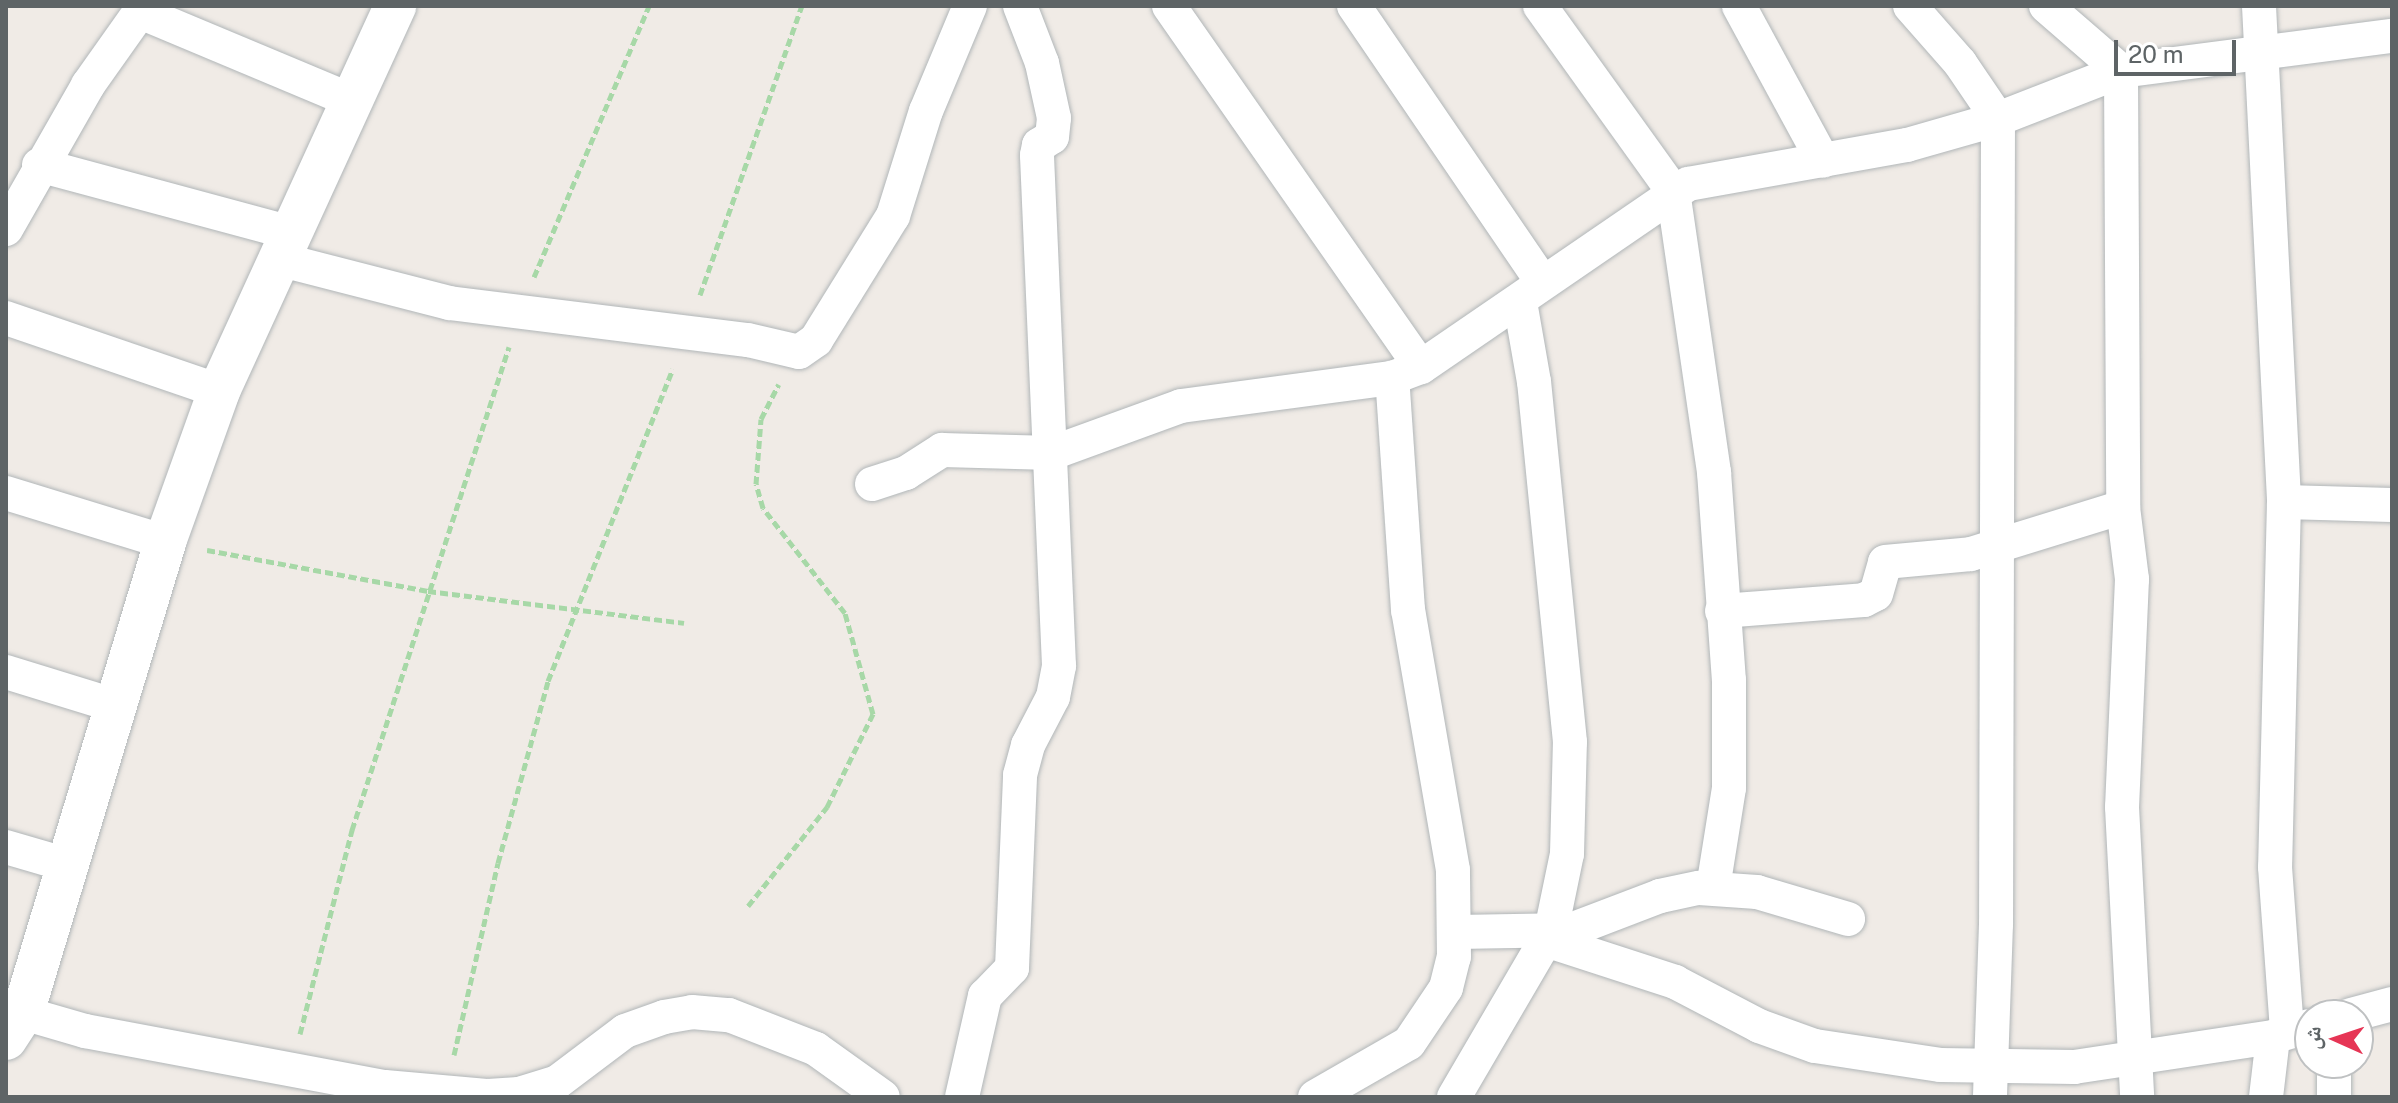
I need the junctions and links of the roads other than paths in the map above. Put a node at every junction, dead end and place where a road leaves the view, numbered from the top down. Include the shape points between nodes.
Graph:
1 (395, 6) edge
2 (970, 6) edge
3 (1020, 6) edge
4 (1169, 6) edge
5 (1354, 6) edge
6 (1540, 6) edge
7 (1739, 6) edge
8 (1910, 6) edge
9 (2046, 6) edge
10 (2259, 6) edge
11 (142, 9) edge
12 (2392, 36) edge
13 (2262, 50) junction
14 (2121, 71) junction
15 (353, 101) junction
16 (1998, 119) junction
17 (1823, 161) junction
18 (39, 165) junction
19 (1673, 191) junction
20 (6, 229) edge
21 (283, 245) junction
22 (1531, 292) junction
23 (6, 318) edge
24 (1406, 372) junction
25 (219, 391) junction
26 (1052, 453) junction
27 (872, 484) dead end
28 (6, 493) edge
29 (2284, 502) junction
30 (2392, 505) edge
31 (2123, 507) junction
32 (165, 542) junction
33 (1993, 548) junction
34 (1722, 611) junction
35 (6, 672) edge
36 (113, 705) junction
37 (6, 847) edge
38 (64, 864) junction
39 (1713, 888) junction
40 (1848, 919) dead end
41 (1457, 932) junction
42 (1549, 936) junction
43 (14, 1026) edge
44 (2290, 1031) edge
45 (2134, 1057) junction
46 (1989, 1083) edge
47 (883, 1097) edge
48 (962, 1097) edge
49 (1315, 1097) edge
50 (1454, 1097) edge
51 (2137, 1097) edge
52 (2266, 1097) edge

1 - 15 street
2 - 21 street via 926,111 893,216 807,348 790,352 748,340 449,303
3 - 26 street via 1042,63 1054,118 1052,137 1039,145 1037,155
4 - 24 street
5 - 22 street
6 - 19 street
7 - 17 street
8 - 16 street via 1960,63
9 - 14 street
10 - 13 street
11 - 15 street
11 - 18 street
12 - 13 street
13 - 14 street
13 - 29 street
14 - 16 street
14 - 31 street
15 - 21 street
16 - 17 street
16 - 33 street
17 - 19 street via 1706,179
18 - 20 street
18 - 21 street
19 - 22 street
19 - 34 street via 1714,472
21 - 25 street
22 - 24 street
22 - 42 street via 1534,382 1570,742 1567,854
23 - 25 street
24 - 26 street via 1181,406
24 - 41 street via 1413,654 1453,870
25 - 32 street
26 - 27 street via 942,450 906,473
26 - 48 street via 1059,666 1053,697 1020,775 1013,963 1009,975 985,994
28 - 32 street
29 - 30 street
29 - 44 street via 2275,867
31 - 33 street
31 - 45 street via 2132,579 2122,807
32 - 36 street
33 - 34 street via 1886,562 1879,568 1874,596 1864,600
33 - 46 street via 1996,924
34 - 39 street via 1729,680 1729,788
35 - 36 street
36 - 38 street
37 - 38 street
38 - 43 street
39 - 40 street via 1757,892
39 - 42 street via 1685,889
41 - 42 street
41 - 49 street via 1446,988 1409,1043
42 - 46 street via 1675,982 1759,1026 1815,1046
42 - 50 street
43 - 47 street via 85,1031 445,1094 519,1094 556,1083 625,1031 692,1012 745,1019 795,1038
44 - 45 street
44 - 52 street
45 - 46 street
45 - 51 street

